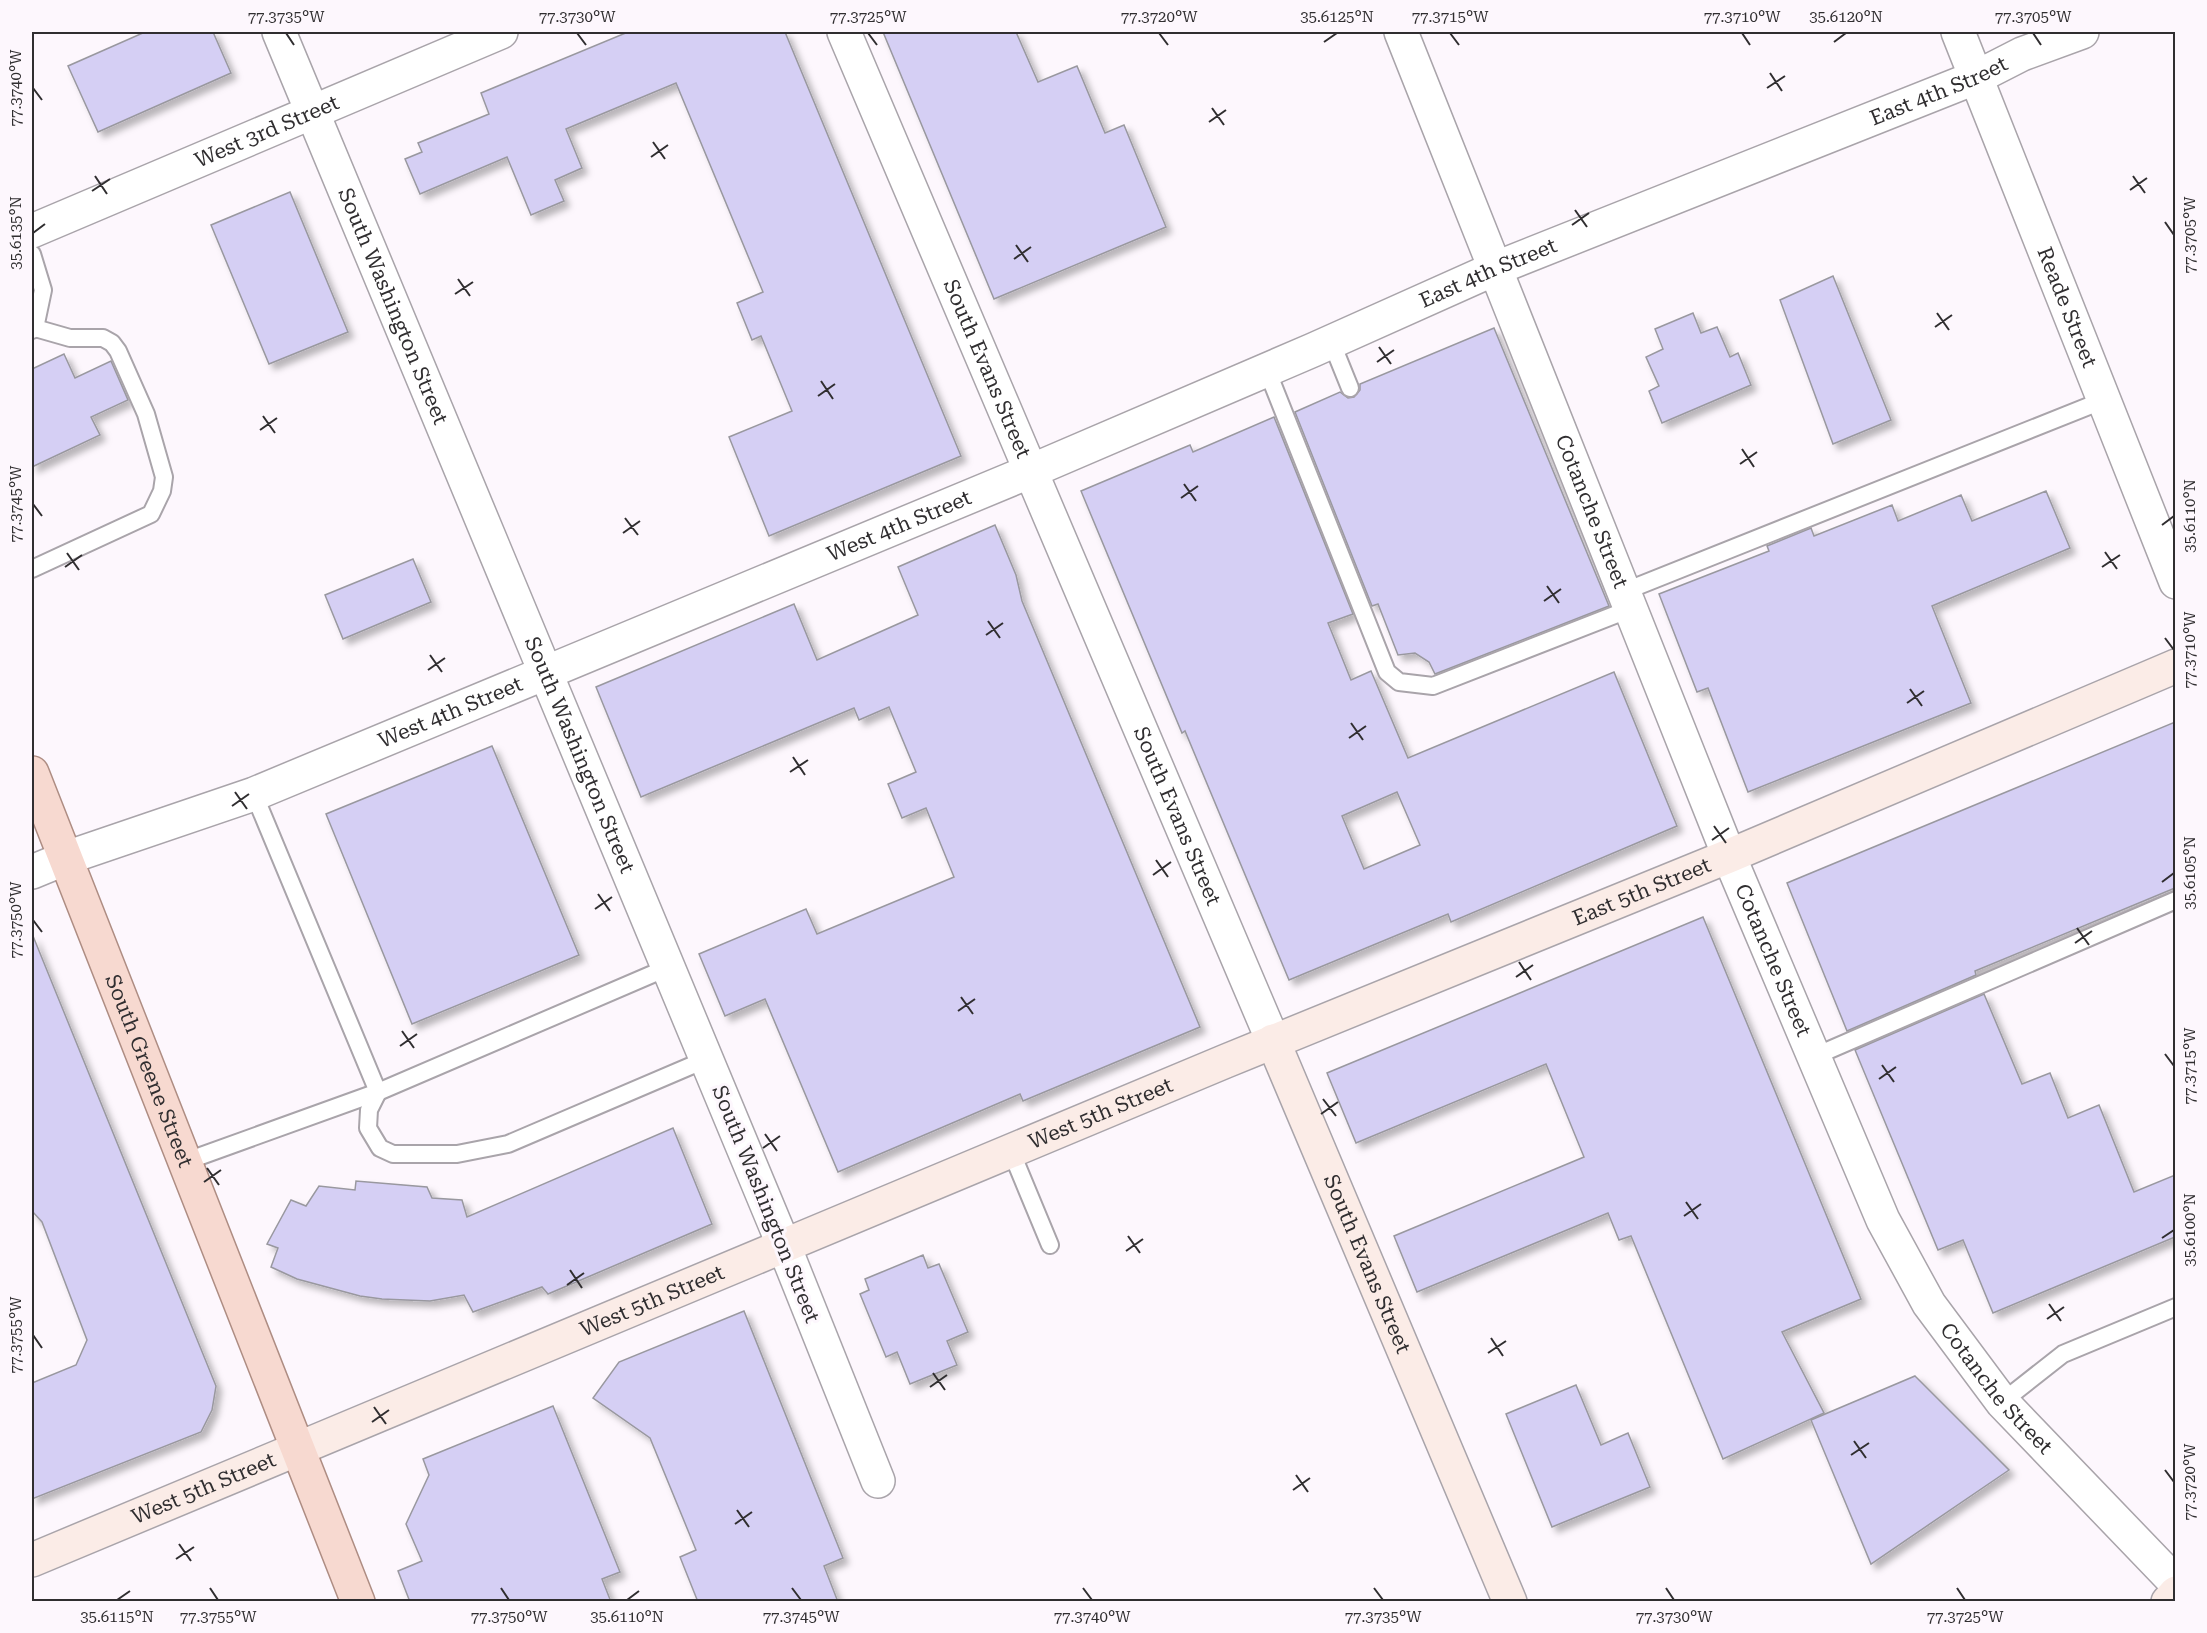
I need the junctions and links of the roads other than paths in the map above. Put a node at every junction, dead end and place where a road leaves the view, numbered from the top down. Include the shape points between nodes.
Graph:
1 (279, 32) edge
2 (501, 32) edge
3 (844, 32) edge
4 (1401, 32) edge
5 (1958, 32) edge
6 (2082, 32) edge
7 (1977, 77) junction
8 (313, 112) junction
9 (32, 231) edge
10 (32, 254) edge
11 (1494, 269) junction
12 (33, 329) edge
13 (1331, 342) junction
14 (1267, 370) junction
15 (1350, 388) dead end
16 (2104, 399) junction
17 (1030, 471) junction
18 (32, 569) edge
19 (2175, 582) edge
20 (1626, 600) junction
21 (2175, 666) edge
22 (546, 672) junction
23 (32, 773) edge
24 (254, 794) junction
25 (1729, 856) junction
26 (66, 858) junction
27 (32, 872) edge
28 (2175, 900) edge
29 (669, 967) junction
30 (1273, 1041) junction
31 (1813, 1057) junction
32 (707, 1059) junction
33 (378, 1092) junction
34 (1011, 1151) junction
35 (184, 1161) junction
36 (1050, 1245) dead end
37 (784, 1246) junction
38 (2175, 1307) edge
39 (2002, 1402) junction
40 (297, 1450) junction
41 (878, 1481) dead end
42 (32, 1560) edge
43 (2175, 1583) edge
44 (2175, 1593) edge
45 (358, 1602) edge
46 (1510, 1602) edge
47 (2168, 1602) edge

1 - 8 street, South Washington Street
2 - 8 street, West 3rd Street
3 - 17 street, South Evans Street
4 - 11 street, Cotanche Street
5 - 7 street, Reade Street
6 - 7 street, East 4th Street via 2022,54
7 - 11 street, East 4th Street
7 - 16 street, Reade Street
8 - 9 street, West 3rd Street
8 - 22 street, South Washington Street
10 - 12 lane via 42,290
11 - 13 street, East 4th Street
11 - 20 street, Cotanche Street via 1598,556
12 - 18 lane via 70,338 103,338 112,343 146,414 164,477 151,514
13 - 14 street, East 4th Street
13 - 15 lane
14 - 17 street, East 4th Street
14 - 20 lane via 1387,672 1399,682 1433,686
16 - 19 street, Reade Street
16 - 20 lane
17 - 22 street, West 4th Street
17 - 30 street, South Evans Street
20 - 25 street, Cotanche Street
21 - 25 main road, East 5th Street
22 - 24 street, West 4th Street
22 - 29 street, South Washington Street
23 - 26 main road, South Greene Street
24 - 26 street, West 4th Street
24 - 33 lane
25 - 30 main road, East 5th Street
25 - 31 street, Cotanche Street
26 - 27 street, West 4th Street
26 - 35 main road, South Greene Street
28 - 31 lane
29 - 32 street, South Washington Street
29 - 33 lane
30 - 34 main road, West 5th Street
30 - 46 main road, South Evans Street
31 - 39 street, Cotanche Street via 1883,1220 1929,1304
32 - 33 lane via 508,1144 457,1154 393,1154 380,1148 368,1128 369,1110
32 - 37 street, South Washington Street
33 - 35 lane
34 - 36 lane
34 - 37 main road, West 5th Street
35 - 40 main road, South Greene Street
37 - 40 main road, West 5th Street
37 - 41 street, South Washington Street
38 - 39 lane via 2063,1354
39 - 43 street, Cotanche Street
40 - 42 main road, West 5th Street
40 - 45 main road, South Greene Street
44 - 47 main road

